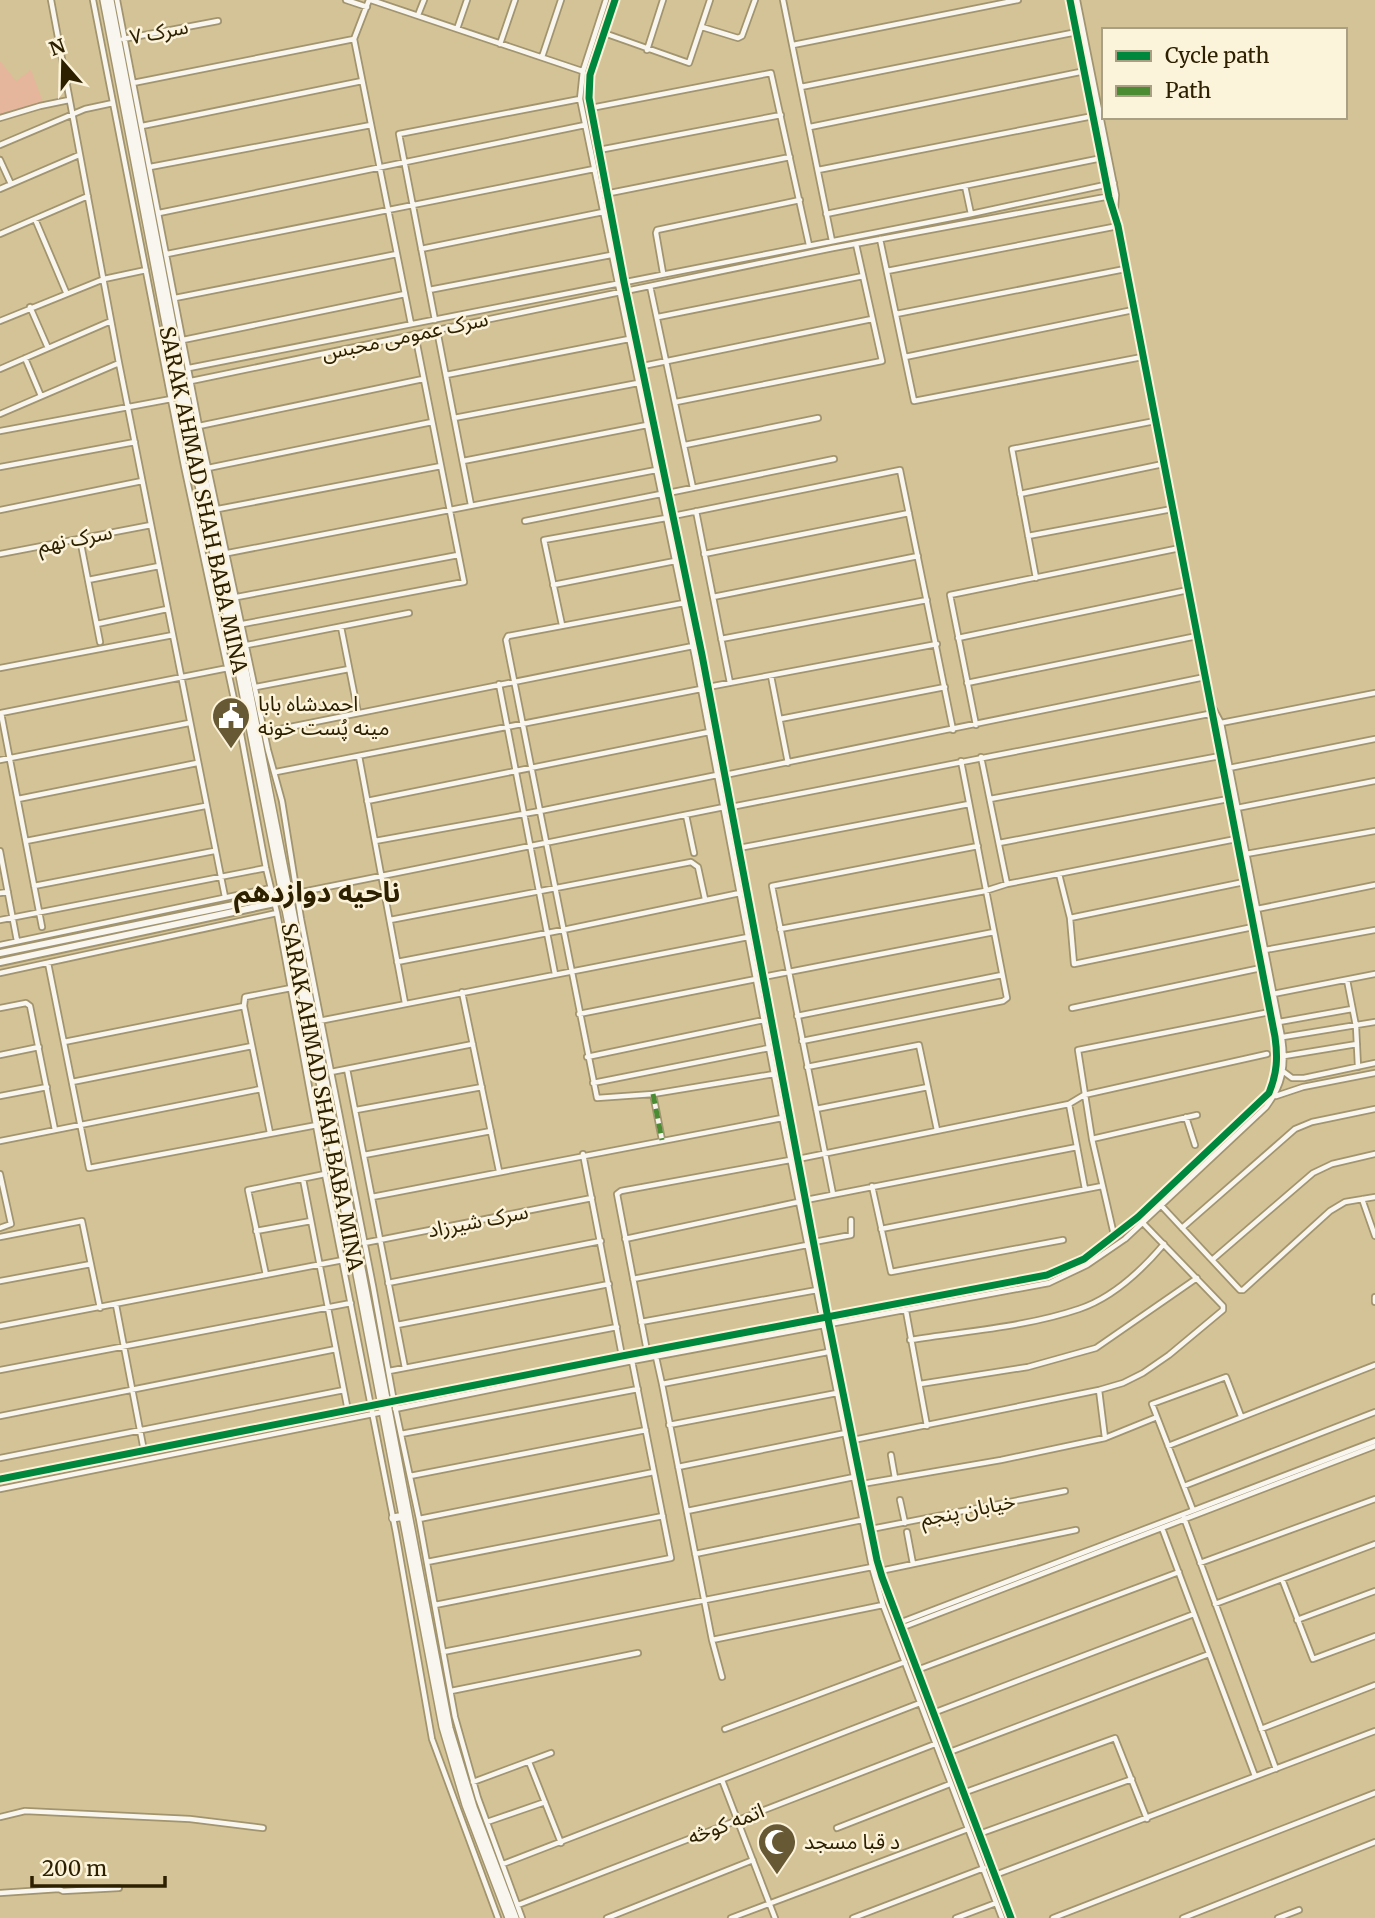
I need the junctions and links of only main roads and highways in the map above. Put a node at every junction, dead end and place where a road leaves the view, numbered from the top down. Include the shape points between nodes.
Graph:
1 (104, 0) edge
2 (110, 0) edge
3 (118, 40) junction
4 (179, 397) junction
5 (288, 897) junction
6 (274, 900) junction
7 (0, 953) edge
8 (0, 962) edge
9 (389, 1407) junction
10 (404, 1516) junction
11 (393, 1518) road end
12 (460, 1788) junction
13 (452, 1792) road end
14 (474, 1825) junction
15 (465, 1828) road end
16 (509, 1918) edge
17 (515, 1918) edge

1 - 3 highway, SARAK AHMAD SHAH BABA MINA
2 - 3 highway
3 - 4 highway, SARAK AHMAD SHAH BABA MINA
3 - 4 highway via 185,369 187,381
4 - 5 highway via 230,594
5 - 6 main road
5 - 9 highway, SARAK AHMAD SHAH BABA MINA
5 - 9 highway via 318,1021
6 - 7 main road
6 - 8 main road
9 - 10 highway
9 - 17 highway via 450,1728 473,1807
10 - 11 highway
10 - 12 highway via 444,1733
12 - 13 highway
12 - 14 highway
14 - 15 highway
14 - 16 highway

